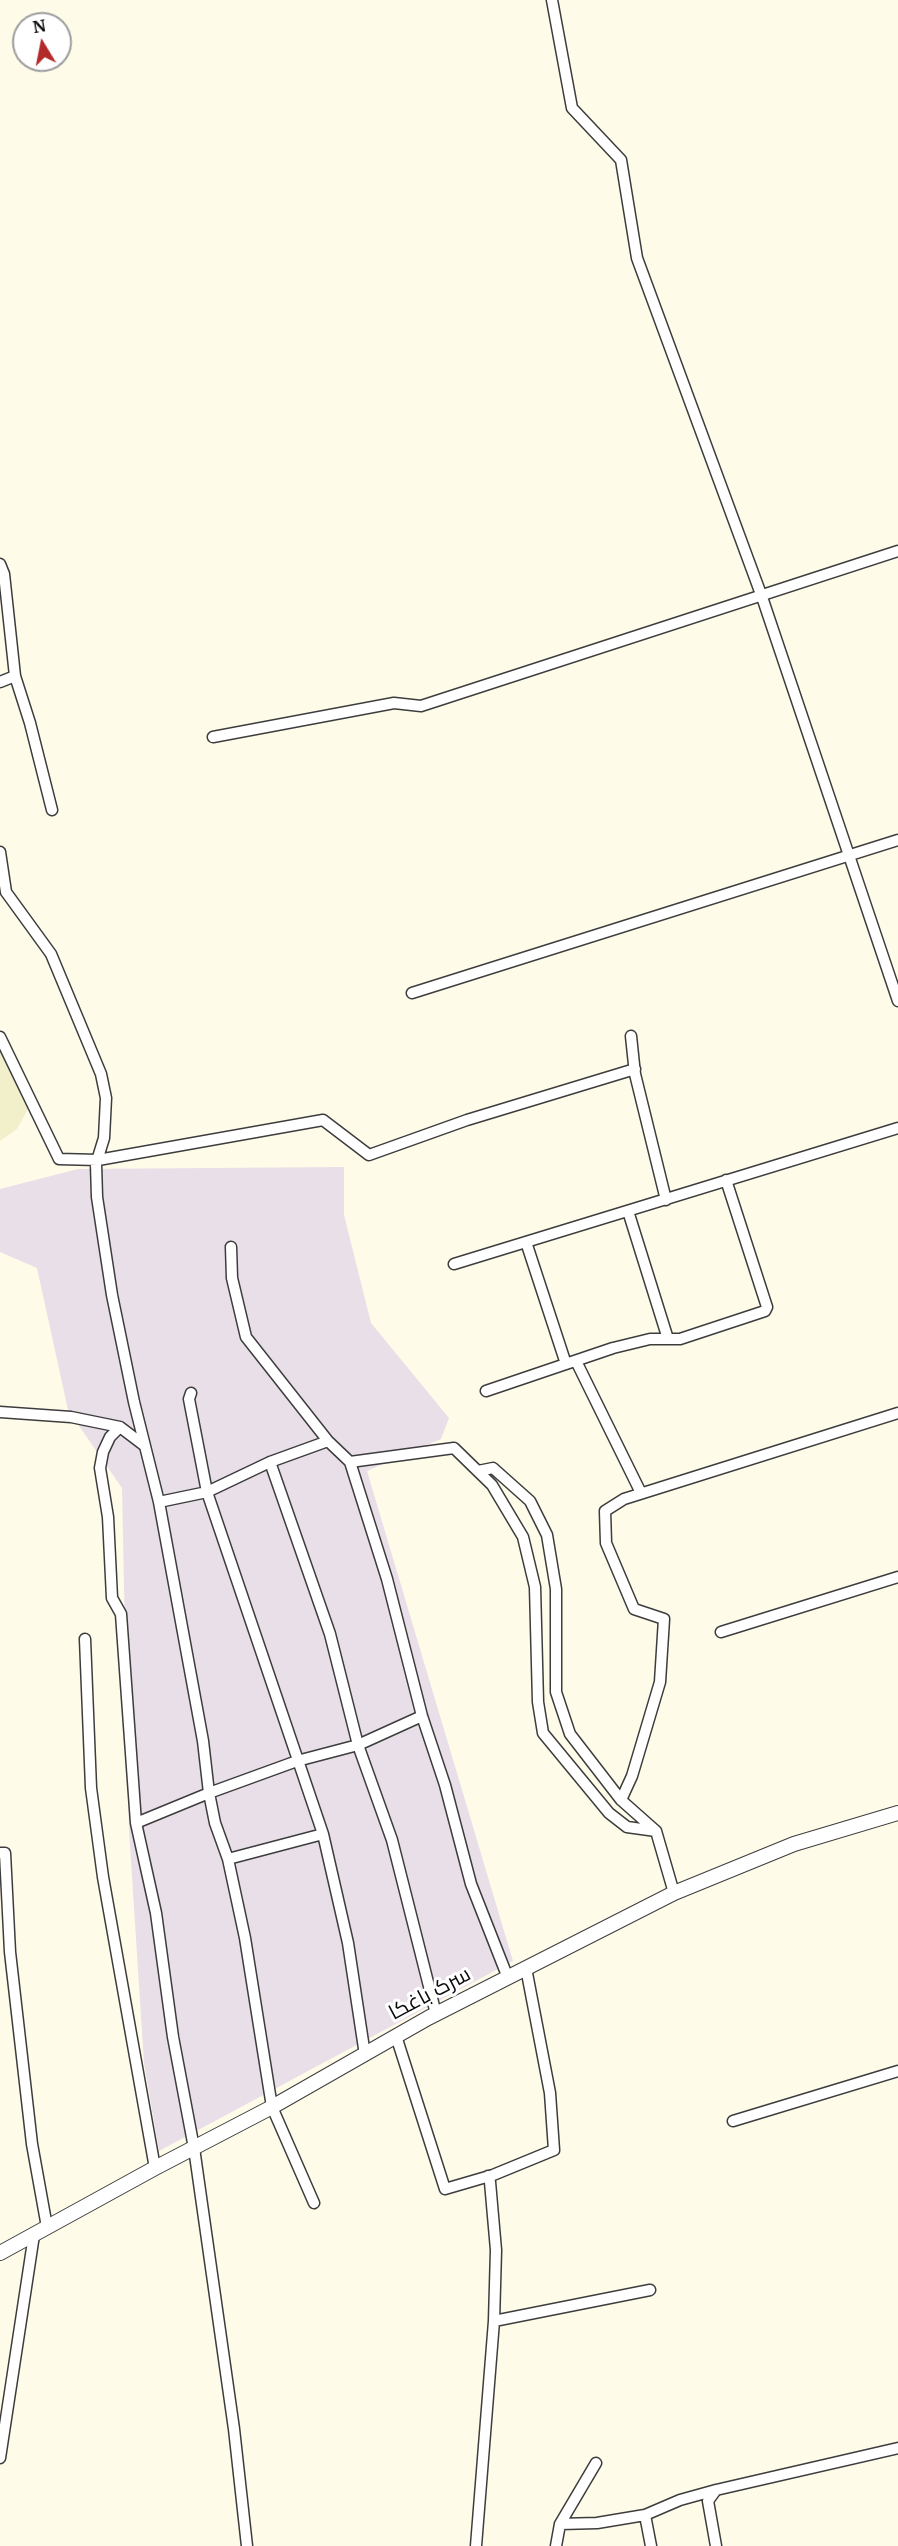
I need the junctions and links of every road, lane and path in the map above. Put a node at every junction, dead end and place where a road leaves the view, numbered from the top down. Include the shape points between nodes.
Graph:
1 (552, 0) edge
2 (898, 551) edge
3 (0, 564) edge
4 (762, 597) junction
5 (15, 676) junction
6 (0, 682) edge
7 (213, 737) dead end
8 (52, 810) dead end
9 (898, 840) edge
10 (0, 852) edge
11 (849, 856) junction
12 (412, 993) dead end
13 (898, 1001) edge
14 (631, 1036) dead end
15 (0, 1037) edge
16 (635, 1069) junction
17 (898, 1128) edge
18 (98, 1160) junction
19 (726, 1180) junction
20 (666, 1200) junction
21 (628, 1211) junction
22 (526, 1242) junction
23 (231, 1247) dead end
24 (454, 1263) dead end
25 (668, 1339) junction
26 (571, 1363) junction
27 (486, 1391) dead end
28 (191, 1393) dead end
29 (0, 1412) edge
30 (898, 1413) edge
31 (120, 1427) junction
32 (328, 1441) junction
33 (145, 1446) junction
34 (270, 1462) junction
35 (350, 1462) junction
36 (478, 1471) junction
37 (207, 1492) junction
38 (641, 1493) junction
39 (159, 1503) junction
40 (898, 1577) edge
41 (721, 1632) dead end
42 (85, 1640) dead end
43 (422, 1716) junction
44 (358, 1744) junction
45 (297, 1761) junction
46 (209, 1793) junction
47 (621, 1800) junction
48 (898, 1813) edge
49 (136, 1823) junction
50 (656, 1831) junction
51 (323, 1834) junction
52 (0, 1853) edge
53 (228, 1859) junction
54 (675, 1893) junction
55 (526, 1968) junction
56 (508, 1978) junction
57 (435, 2014) junction
58 (396, 2036) junction
59 (365, 2055) junction
60 (898, 2071) edge
61 (272, 2107) junction
62 (733, 2121) dead end
63 (194, 2148) junction
64 (155, 2168) junction
65 (488, 2176) junction
66 (314, 2202) dead end
67 (47, 2227) junction
68 (34, 2235) junction
69 (0, 2253) edge
70 (650, 2290) dead end
71 (494, 2321) junction
72 (898, 2448) edge
73 (0, 2458) edge
74 (596, 2463) dead end
75 (716, 2490) junction
76 (645, 2515) junction
77 (560, 2524) junction
78 (247, 2546) edge
79 (476, 2546) edge
80 (556, 2546) edge
81 (651, 2546) edge
82 (716, 2546) edge

1 - 4 street via 572,108 621,160 637,258
2 - 4 street
3 - 5 street
4 - 7 street via 422,706 394,703
4 - 11 street
5 - 6 street
5 - 8 street
9 - 11 street
10 - 18 street via 6,892 51,954 101,1074 106,1098 104,1138
11 - 12 street
11 - 13 street
14 - 16 street
15 - 18 street via 59,1159
16 - 18 street via 369,1155 323,1120
16 - 20 street
17 - 19 street
18 - 33 street via 97,1197 112,1295
19 - 20 street
19 - 25 street via 767,1307 761,1313 680,1339
20 - 21 street
21 - 22 street
21 - 25 street
22 - 24 street
22 - 26 street
23 - 32 street via 232,1278 246,1337
25 - 26 street via 650,1339
26 - 27 street
26 - 38 street
28 - 37 street via 189,1400
29 - 31 street via 71,1417
30 - 38 street
31 - 33 street
31 - 49 street via 110,1437 100,1468 108,1517 112,1598 121,1614
32 - 34 street
32 - 35 street
33 - 39 street
34 - 37 street
34 - 44 street via 330,1634
35 - 36 street via 454,1448
35 - 43 street via 387,1579
36 - 47 street via 493,1468 530,1501 547,1535 556,1589 556,1692 570,1734
36 - 50 street via 492,1485 523,1537 535,1587 538,1702 543,1733 609,1813 627,1827
37 - 39 street
37 - 45 street
38 - 47 street via 624,1498 605,1511 606,1544 634,1609 664,1619 660,1682
39 - 46 street
40 - 41 street
42 - 64 street via 91,1788
43 - 44 street
43 - 56 street via 471,1884
44 - 45 street
44 - 57 street via 392,1840
45 - 46 street
45 - 51 street
46 - 49 street
46 - 53 street
47 - 50 street
48 - 54 street, سرک باغکا via 794,1844
49 - 63 street via 156,1913 173,2037
50 - 54 street
51 - 53 street
51 - 59 street via 348,1943
52 - 67 street via 5,1853 10,1952 32,2144
53 - 61 street
54 - 55 street, سرک باغکا
55 - 56 street, سرک باغکا
55 - 65 street via 550,2093 554,2150
56 - 57 street, سرک باغکا
57 - 58 street, سرک باغکا
58 - 59 street, سرک باغکا
58 - 65 street via 445,2189
59 - 61 street, سرک باغکا
60 - 62 street
61 - 63 street, سرک باغکا
61 - 66 street
63 - 64 street, سرک باغکا
63 - 78 street
64 - 67 street, سرک باغکا
65 - 71 street via 496,2250
67 - 68 street, سرک باغکا
68 - 69 street, سرک باغکا
68 - 73 street
70 - 71 street
71 - 79 street
72 - 75 street
74 - 77 street
75 - 76 street
75 - 82 street via 708,2501
76 - 77 street
76 - 81 street
77 - 80 street

